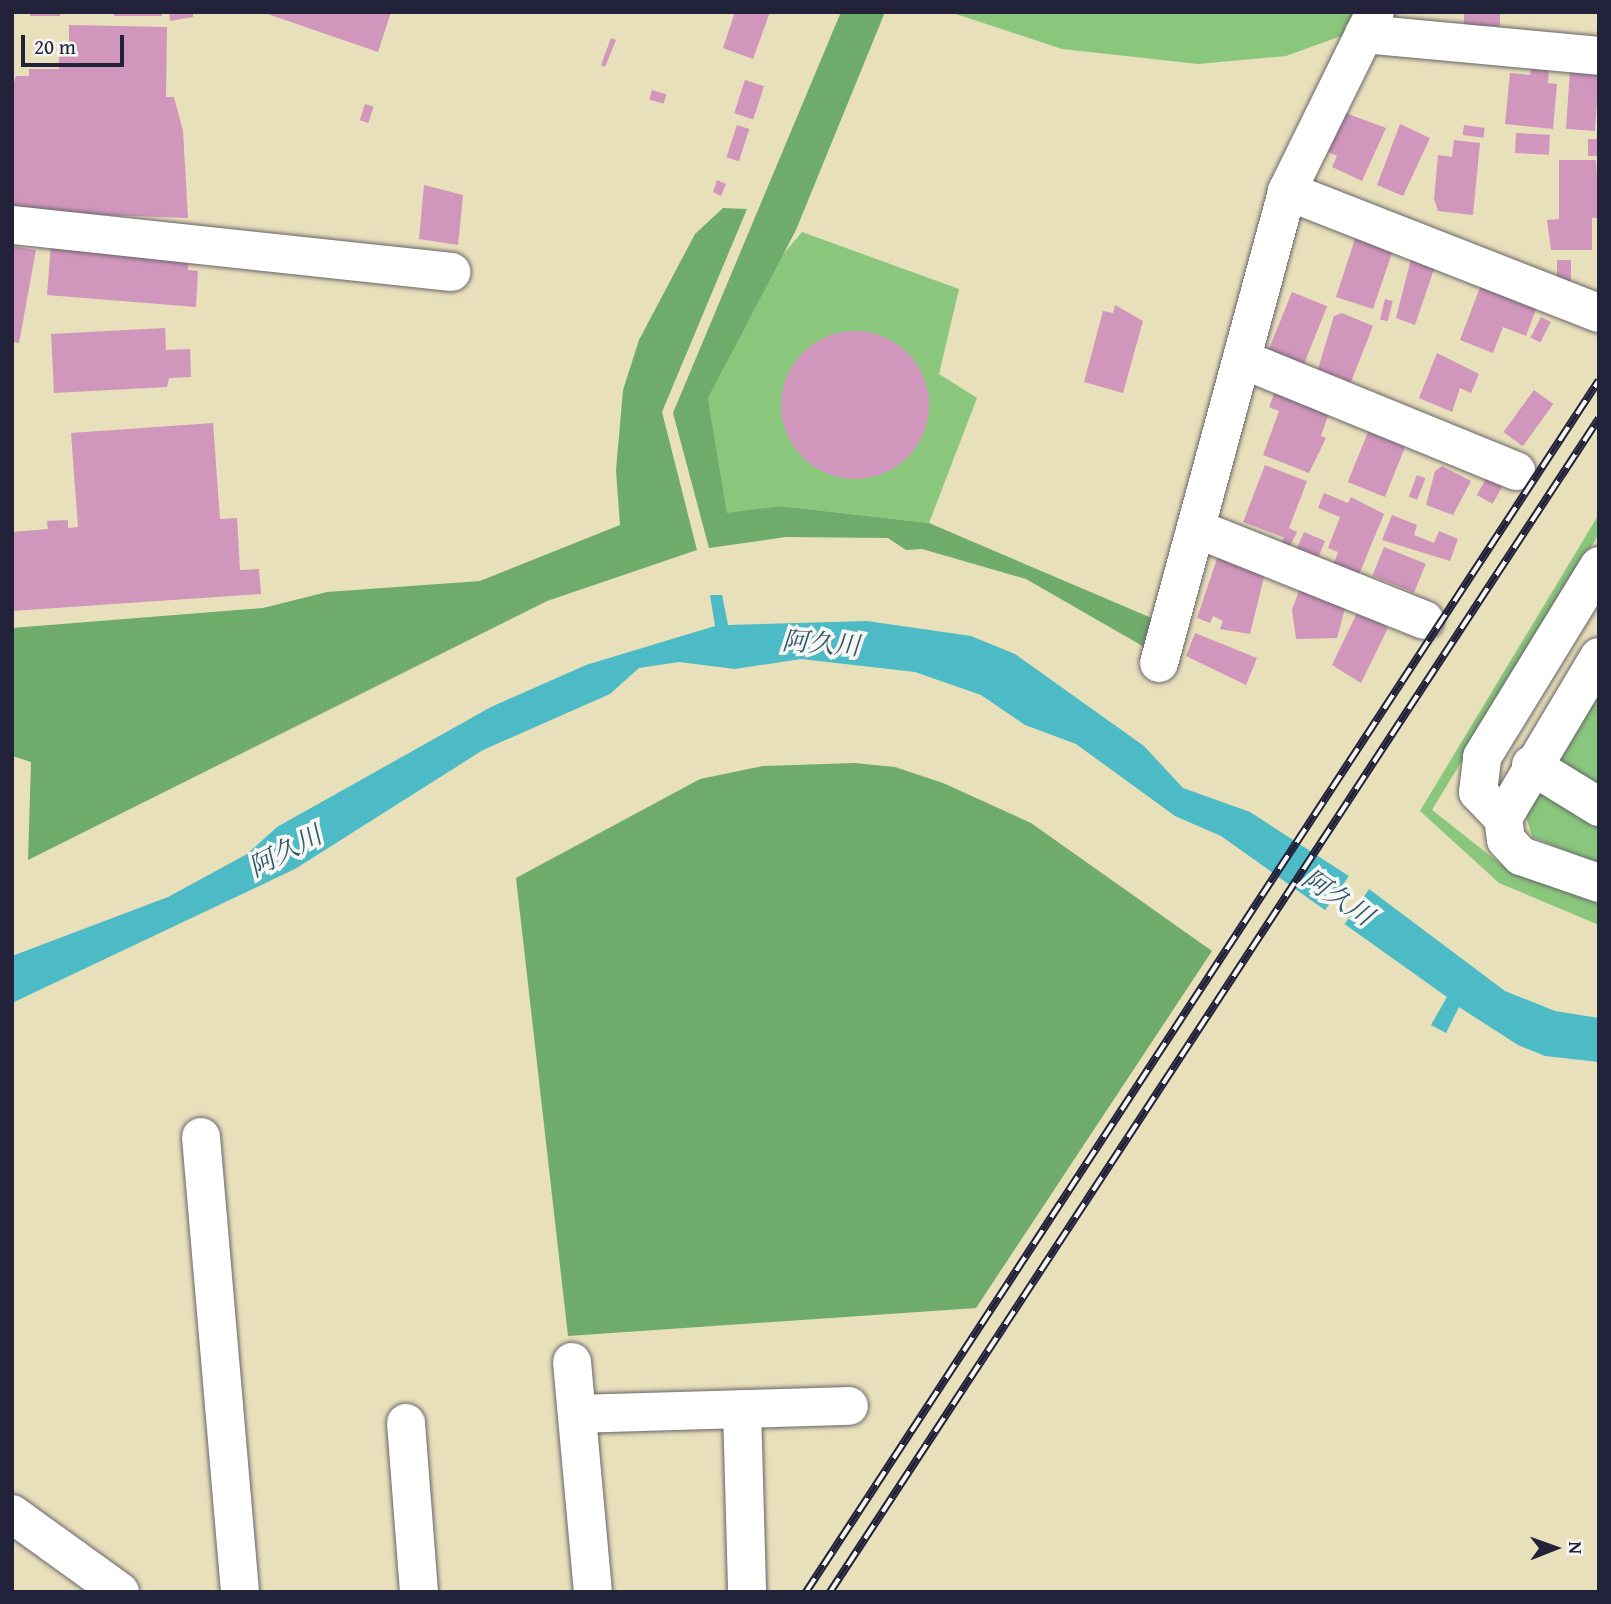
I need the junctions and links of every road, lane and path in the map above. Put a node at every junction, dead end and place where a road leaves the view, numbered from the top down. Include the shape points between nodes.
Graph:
1 (1370, 23) edge
2 (1599, 56) edge
3 (1287, 191) junction
4 (12, 225) edge
5 (451, 272) dead end
6 (1599, 313) edge
7 (1244, 360) junction
8 (1516, 471) dead end
9 (1197, 529) junction
10 (1599, 566) edge
11 (1425, 620) dead end
12 (1159, 663) dead end
13 (1595, 672) edge
14 (1531, 765) junction
15 (1599, 807) edge
16 (1503, 818) junction
17 (1599, 883) edge
18 (201, 1137) dead end
19 (572, 1363) dead end
20 (849, 1406) dead end
21 (742, 1409) junction
22 (577, 1414) junction
23 (406, 1423) dead end
24 (12, 1514) edge
25 (120, 1592) edge
26 (240, 1592) edge
27 (419, 1592) edge
28 (593, 1592) edge
29 (747, 1592) edge

1 - 2 street
1 - 3 street
3 - 6 street
3 - 7 street
4 - 5 street
7 - 8 street
7 - 9 street
9 - 11 street
9 - 12 street
10 - 16 street via 1482,757 1478,792
13 - 14 street
14 - 15 street
14 - 16 street
16 - 17 street via 1506,840 1521,856
18 - 26 street
19 - 22 street
20 - 21 street
21 - 22 street
21 - 29 street
22 - 28 street
23 - 27 street
24 - 25 street

